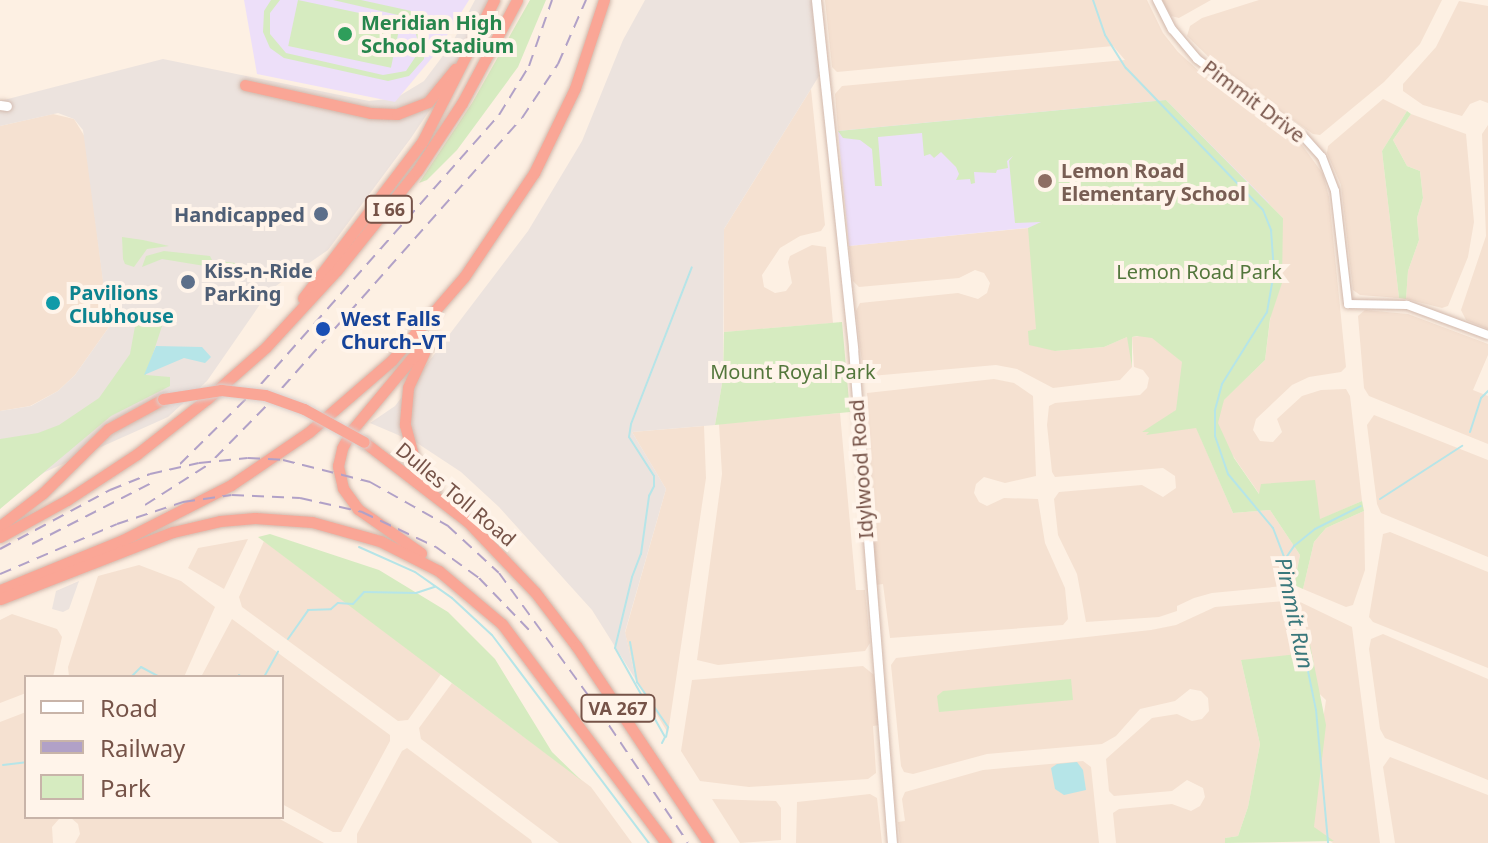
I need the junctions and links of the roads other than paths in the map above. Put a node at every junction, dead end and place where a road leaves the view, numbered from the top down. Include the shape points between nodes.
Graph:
1 (494, 0) edge
2 (517, 0) edge
3 (604, 0) edge
4 (610, 0) edge
5 (816, 0) edge
6 (1157, 0) edge
7 (596, 28) junction
8 (481, 29) junction
9 (245, 85) dead end
10 (1488, 335) edge
11 (221, 388) junction
12 (468, 522) junction
13 (0, 526) edge
14 (0, 537) edge
15 (0, 590) edge
16 (0, 599) edge
17 (476, 599) junction
18 (666, 843) edge
19 (708, 843) edge
20 (892, 843) edge

1 - 8 highway
2 - 11 highway, I 66 via 462,103 387,211 316,294
3 - 7 highway
4 - 7 highway
5 - 20 main road, Idylwood Road via 853,348
6 - 10 street, Pimmit Drive via 1197,59 1303,136 1322,157 1335,191 1348,304 1407,305
7 - 15 highway via 550,144 483,251 374,377 260,467 147,530
8 - 9 highway via 432,99 403,113 370,113
8 - 11 highway via 430,128 400,173 290,313
11 - 14 highway, I 66 via 108,474
12 - 13 highway, Dulles Toll Road / VA 267, bridge via 364,442 304,409 265,395 221,390 163,399 108,429 43,493
12 - 17 highway via 420,468 405,425 411,378 435,338 352,430 340,454 339,477 362,513 444,569
12 - 19 highway, Dulles Toll Road / VA 267 via 566,632
16 - 17 highway, VA 267 via 173,532 255,518 312,522 380,541 426,563
17 - 18 highway, VA 267 via 517,642

